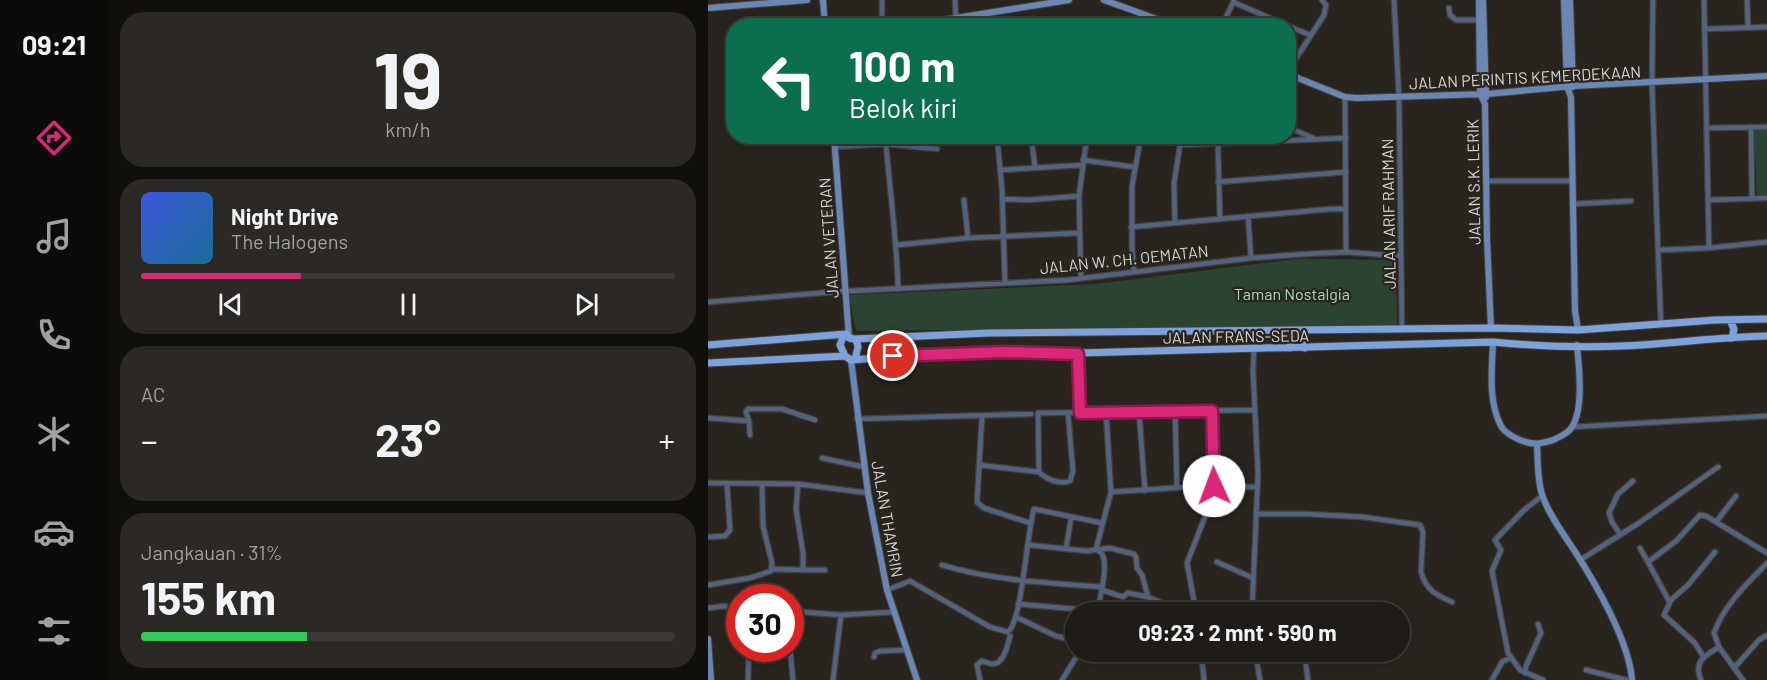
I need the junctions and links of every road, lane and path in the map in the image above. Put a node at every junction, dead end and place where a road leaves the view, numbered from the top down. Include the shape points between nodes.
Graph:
1 (807, 0) edge
2 (823, 0) edge
3 (882, 0) edge
4 (956, 0) edge
5 (1069, 0) edge
6 (1104, 0) edge
7 (1322, 0) edge
8 (1394, 0) edge
9 (1479, 0) edge
10 (1483, 0) edge
11 (1564, 0) edge
12 (1570, 0) edge
13 (1653, 0) edge
14 (1704, 0) edge
15 (1747, 0) edge
16 (1233, 1) edge
17 (770, 2) edge
18 (708, 8) edge
19 (1449, 8) dead end
20 (988, 13) junction
21 (824, 18) edge
22 (882, 18) edge
23 (956, 18) joint
24 (988, 18) edge
25 (1151, 18) edge
26 (1226, 18) edge
27 (1270, 18) edge
28 (1479, 20) junction
29 (1767, 27) edge
30 (1748, 28) junction
31 (1296, 29) edge
32 (1705, 29) junction
33 (1310, 35) junction
34 (1296, 59) edge
35 (1296, 76) edge
36 (1767, 76) edge
37 (1707, 78) junction
38 (1652, 83) junction
39 (1570, 87) junction
40 (1483, 94) junction
41 (1345, 97) junction
42 (1398, 98) junction
43 (1750, 127) junction
44 (1767, 127) edge
45 (1707, 128) junction
46 (1296, 131) edge
47 (1346, 138) junction
48 (1316, 140) junction
49 (1296, 141) edge
50 (835, 144) edge
51 (886, 144) junction
52 (998, 144) edge
53 (1032, 144) edge
54 (1086, 144) edge
55 (1139, 144) edge
56 (1238, 144) edge
57 (1179, 145) joint
58 (1219, 145) junction
59 (835, 147) junction
60 (937, 149) dead end
61 (1083, 162) junction
62 (1134, 166) junction
63 (1035, 167) junction
64 (1000, 170) junction
65 (1346, 172) junction
66 (1486, 181) junction
67 (1572, 181) junction
68 (1218, 182) junction
69 (1079, 196) junction
70 (1752, 198) junction
71 (1767, 198) edge
72 (1002, 199) junction
73 (963, 200) dead end
74 (1709, 200) junction
75 (1631, 201) dead end
76 (1572, 204) junction
77 (1346, 209) junction
78 (1248, 216) junction
79 (1220, 219) junction
80 (1175, 223) junction
81 (1131, 226) junction
82 (1079, 233) junction
83 (1002, 236) junction
84 (968, 238) junction
85 (1767, 242) edge
86 (897, 245) junction
87 (1709, 248) junction
88 (1658, 250) junction
89 (1346, 252) junction
90 (1400, 256) junction
91 (1251, 258) junction
92 (1134, 271) junction
93 (1081, 278) junction
94 (1005, 282) junction
95 (898, 289) junction
96 (848, 291) junction
97 (708, 302) edge
98 (1767, 319) edge
99 (1730, 320) junction
100 (1742, 320) junction
101 (1661, 325) junction
102 (1491, 328) junction
103 (1402, 330) junction
104 (1578, 330) junction
105 (1289, 331) junction
106 (1306, 331) junction
107 (1744, 336) junction
108 (1767, 336) edge
109 (849, 337) junction
110 (1732, 338) junction
111 (1493, 342) junction
112 (708, 345) edge
113 (1577, 345) junction
114 (1290, 348) junction
115 (1305, 348) junction
116 (1254, 349) junction
117 (1078, 354) junction
118 (850, 358) junction
119 (708, 363) edge
120 (1175, 410) junction
121 (1255, 410) junction
122 (1139, 411) junction
123 (1212, 411) junction
124 (1106, 412) junction
125 (1068, 413) junction
126 (1080, 413) junction
127 (1031, 414) dead end
128 (1767, 416) edge
129 (982, 417) junction
130 (708, 418) edge
131 (857, 419) junction
132 (815, 420) dead end
133 (749, 421) junction
134 (1572, 427) junction
135 (750, 435) dead end
136 (1537, 444) junction
137 (822, 458) dead end
138 (979, 465) junction
139 (864, 467) junction
140 (1718, 467) dead end
141 (1039, 472) junction
142 (1633, 481) dead end
143 (708, 483) edge
144 (727, 484) junction
145 (762, 484) junction
146 (798, 484) junction
147 (1215, 486) junction
148 (1257, 487) junction
149 (1177, 488) junction
150 (1145, 491) junction
151 (1111, 492) junction
152 (868, 493) junction
153 (1542, 496) junction
154 (1736, 496) dead end
155 (1257, 514) junction
156 (1071, 518) junction
157 (1716, 522) junction
158 (1030, 523) junction
159 (1102, 523) junction
160 (1620, 534) junction
161 (708, 537) edge
162 (1029, 545) junction
163 (1641, 548) dead end
164 (1066, 549) junction
165 (1096, 549) junction
166 (1715, 552) dead end
167 (1767, 553) edge
168 (1580, 560) junction
169 (1217, 562) dead end
170 (1648, 562) junction
171 (1767, 563) edge
172 (942, 565) dead end
173 (772, 569) junction
174 (802, 570) junction
175 (825, 570) dead end
176 (1253, 578) junction
177 (1022, 582) junction
178 (708, 585) edge
179 (1102, 588) junction
180 (887, 590) junction
181 (1148, 597) junction
182 (1670, 601) junction
183 (1099, 602) edge
184 (1162, 602) edge
185 (1194, 602) edge
186 (1252, 602) edge
187 (1452, 602) dead end
188 (1018, 604) junction
189 (726, 606) edge
190 (708, 608) edge
191 (1065, 608) edge
192 (894, 612) junction
193 (804, 613) edge
194 (841, 615) junction
195 (1016, 617) junction
196 (1538, 624) dead end
197 (1767, 635) edge
198 (1010, 636) dead end
199 (1065, 638) edge
200 (708, 640) edge
201 (1719, 647) junction
202 (907, 650) junction
203 (1703, 656) junction
204 (874, 657) dead end
205 (1510, 658) junction
206 (749, 662) edge
207 (791, 662) edge
208 (1073, 662) edge
209 (1202, 662) edge
210 (1257, 662) edge
211 (1306, 662) edge
212 (1734, 668) junction
213 (1586, 670) dead end
214 (709, 672) edge
215 (1525, 673) junction
216 (711, 680) edge
217 (748, 680) edge
218 (793, 680) edge
219 (832, 680) edge
220 (917, 680) edge
221 (980, 680) edge
222 (1062, 680) edge
223 (1204, 680) edge
224 (1260, 680) edge
225 (1308, 680) edge
226 (1492, 680) edge
227 (1543, 680) edge
228 (1626, 680) edge
229 (1632, 680) edge
230 (1701, 680) edge
231 (1743, 680) edge

1 - 17 main road
2 - 21 main road
3 - 22 street
4 - 23 street
5 - 20 main road
6 - 25 main road
7 - 33 street via 1326,9
8 - 42 street, JALAN ARIF RAHMAN
9 - 28 main road
10 - 40 main road
11 - 39 main road
12 - 39 main road
13 - 38 street
14 - 32 street
15 - 30 street
16 - 26 street
16 - 27 street
17 - 18 main road
19 - 28 street via 1456,20
20 - 23 main road
20 - 24 street
28 - 40 main road
29 - 30 street
30 - 32 street
31 - 33 street
32 - 37 street
33 - 34 street
35 - 41 main road, JALAN PERINTIS KEMERDEKAAN
36 - 37 main road, JALAN PERINTIS KEMERDEKAAN
37 - 38 main road, JALAN PERINTIS KEMERDEKAAN
37 - 45 street
38 - 39 main road, JALAN PERINTIS KEMERDEKAAN
38 - 88 street
39 - 40 main road, JALAN PERINTIS KEMERDEKAAN
39 - 67 main road
40 - 42 main road, JALAN PERINTIS KEMERDEKAAN
40 - 66 main road, JALAN S.K. LERIK
41 - 42 main road, JALAN PERINTIS KEMERDEKAAN
41 - 47 street
42 - 90 street, JALAN ARIF RAHMAN
43 - 44 street
43 - 45 street
43 - 70 street
45 - 74 street
46 - 48 street
47 - 48 street
47 - 65 street
48 - 49 street
50 - 59 main road, JALAN VETERAN
51 - 59 street
51 - 60 street
51 - 86 street
52 - 64 street
53 - 63 street
54 - 61 street
55 - 62 street
56 - 58 street
57 - 58 street
57 - 80 street
58 - 68 street
59 - 96 main road, JALAN VETERAN
61 - 62 street
61 - 63 street
61 - 69 street
62 - 81 street
63 - 64 street
64 - 72 street
65 - 68 street
65 - 77 street
66 - 67 street
66 - 102 main road, JALAN S.K. LERIK
67 - 76 main road
68 - 79 street
69 - 72 street
69 - 82 street
70 - 71 street
70 - 74 street
72 - 83 street
73 - 84 street
74 - 87 street
75 - 76 street
76 - 104 main road
77 - 78 street
77 - 89 street
78 - 79 street
78 - 91 street
79 - 80 street
80 - 81 street
81 - 92 street
82 - 83 street
82 - 93 street
83 - 84 street
83 - 94 street
84 - 86 street
85 - 87 street
86 - 95 street
87 - 88 street
88 - 101 street
89 - 90 street, JALAN W. CH. OEMATAN
89 - 91 street, JALAN W. CH. OEMATAN
90 - 103 street, JALAN ARIF RAHMAN
91 - 92 street, JALAN W. CH. OEMATAN
92 - 93 street, JALAN W. CH. OEMATAN
93 - 94 street, JALAN W. CH. OEMATAN
94 - 95 street, JALAN W. CH. OEMATAN
95 - 96 street, JALAN W. CH. OEMATAN
96 - 97 street, JALAN W. CH. OEMATAN
96 - 109 main road, JALAN VETERAN
98 - 100 main road, JALAN FRANS-SEDA
99 - 100 main road, JALAN FRANS-SEDA
99 - 101 main road, JALAN FRANS-SEDA
99 - 110 main road
100 - 107 main road via 1739,328
101 - 104 main road, JALAN FRANS-SEDA
102 - 103 main road, JALAN FRANS-SEDA
102 - 104 main road, JALAN FRANS-SEDA
103 - 106 main road, JALAN FRANS-SEDA
105 - 106 main road, JALAN FRANS-SEDA
105 - 109 main road, JALAN FRANS-SEDA
105 - 114 main road
106 - 115 main road
107 - 108 main road, JALAN FRANS-SEDA
107 - 110 main road, JALAN FRANS-SEDA
109 - 112 main road, JALAN FRANS-SEDA
109 - 118 main road via 840,345
109 - 118 main road via 858,342
110 - 113 main road, JALAN FRANS-SEDA
111 - 113 main road, JALAN FRANS-SEDA
111 - 115 main road, JALAN FRANS-SEDA
111 - 136 main road via 1492,384 1500,425 1511,436
113 - 134 main road via 1578,402
114 - 115 main road, JALAN FRANS-SEDA
114 - 116 main road, JALAN FRANS-SEDA
116 - 117 main road, JALAN FRANS-SEDA
116 - 121 street
117 - 118 main road, JALAN FRANS-SEDA
117 - 126 street
118 - 119 main road, JALAN FRANS-SEDA
118 - 131 main road, JALAN THAMRIN
120 - 122 street
120 - 123 street
120 - 149 street
121 - 123 street
121 - 148 street
122 - 124 street
122 - 150 street
123 - 147 street
124 - 126 street
124 - 151 street
125 - 126 street
125 - 141 street via 1038,413
125 - 141 street via 1073,471 1070,481 1059,482
127 - 129 street
128 - 134 street
129 - 131 street
129 - 138 street
130 - 133 street
131 - 139 main road, JALAN THAMRIN
132 - 133 street via 782,409 748,410
133 - 135 street
134 - 136 main road via 1560,437
136 - 153 main road
137 - 139 street
138 - 141 street
138 - 158 street via 978,504
139 - 152 main road, JALAN THAMRIN
140 - 160 street
142 - 160 street via 1618,494 1609,513
143 - 144 street
144 - 145 street
144 - 161 street via 730,530 725,536
145 - 146 street
145 - 173 street via 763,526
146 - 152 street
146 - 174 street via 796,509 803,549
147 - 148 street
147 - 149 street
147 - 185 street via 1187,563
148 - 155 street
149 - 150 street
150 - 151 street
151 - 159 street
152 - 180 main road, JALAN THAMRIN
153 - 168 main road
153 - 205 street via 1495,540 1501,550 1493,573
154 - 157 street
155 - 176 street
155 - 187 street via 1363,517 1416,524 1423,532 1422,578 1433,594
156 - 158 street via 1035,509
156 - 159 street
156 - 164 street
157 - 167 street
157 - 170 street via 1700,515 1676,541
158 - 162 street
159 - 165 street
160 - 168 street
162 - 164 street
162 - 177 street
163 - 170 street
164 - 165 street
165 - 179 street via 1104,559
165 - 181 street via 1134,554
166 - 182 street
168 - 229 main road via 1626,648
169 - 176 street
170 - 182 street
171 - 201 street via 1740,591 1716,626 1714,637
172 - 177 street
173 - 174 street
173 - 178 street via 750,578
174 - 175 street
176 - 186 street
177 - 179 street
177 - 188 street
179 - 181 street via 1123,597 1128,593
179 - 183 street
180 - 192 main road, JALAN THAMRIN
180 - 195 street via 910,581 1004,632 1012,629
181 - 184 street
182 - 203 street via 1664,615 1695,642
188 - 191 street
188 - 195 street
189 - 190 street
192 - 194 street
192 - 202 main road, JALAN THAMRIN
193 - 194 street
194 - 219 street
195 - 199 street
196 - 215 street via 1541,633
197 - 212 street
198 - 221 street via 998,663 977,665
200 - 214 main road
201 - 203 street
201 - 212 street
202 - 204 street via 880,651
202 - 220 main road, JALAN THAMRIN
203 - 230 street via 1698,666
205 - 215 street
205 - 226 street via 1502,662
206 - 217 street
207 - 218 street
208 - 222 street
209 - 223 street
210 - 224 street
211 - 225 street
212 - 231 street
213 - 228 street
214 - 216 main road
215 - 227 street

